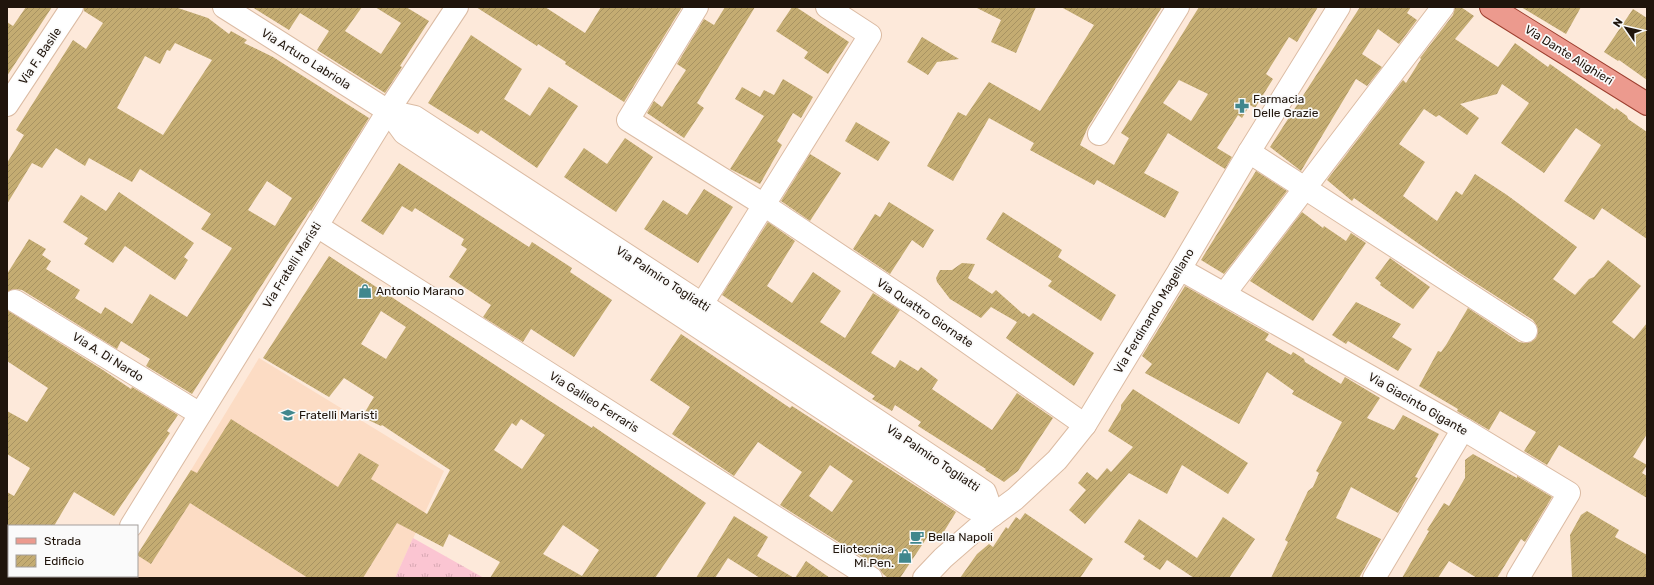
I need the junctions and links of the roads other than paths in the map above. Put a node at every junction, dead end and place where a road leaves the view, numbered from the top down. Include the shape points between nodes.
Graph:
1 (72, 7) edge
2 (224, 7) edge
3 (697, 7) edge
4 (827, 7) edge
5 (1178, 7) edge
6 (1339, 7) edge
7 (1443, 7) edge
8 (1491, 7) edge
9 (449, 10) edge
10 (1647, 104) edge
11 (7, 105) edge
12 (388, 111) junction
13 (1099, 134) dead end
14 (1249, 152) junction
15 (1305, 188) junction
16 (764, 205) junction
17 (317, 226) junction
18 (1180, 269) junction
19 (1225, 293) junction
20 (15, 301) dead end
21 (696, 313) junction
22 (1526, 330) dead end
23 (200, 414) junction
24 (1085, 425) junction
25 (1463, 429) junction
26 (993, 515) junction
27 (132, 525) edge
28 (871, 578) edge
29 (924, 578) edge
30 (1374, 578) edge
31 (1518, 578) edge

1 - 11 street, Via F. Basile
2 - 12 street, Via Arturo Labriola
3 - 16 street, Via Quattro Giornate via 628,120
4 - 16 street via 870,35
5 - 13 street
6 - 14 street, Via Ferdinando Magellano
7 - 15 street
8 - 10 main road, Via Dante Alighieri
9 - 12 street, Via Fratelli Maristi
12 - 17 street, Via Fratelli Maristi
12 - 21 street, Via Palmiro Togliatti via 404,133
14 - 15 street
14 - 18 street, Via Ferdinando Magellano
15 - 19 street
15 - 22 street
16 - 21 street
16 - 24 street, Via Quattro Giornate via 920,309
17 - 23 street, Via Fratelli Maristi
17 - 28 street, Via Galileo Ferraris
18 - 19 street, Via Giacinto Gigante
18 - 24 street, Via Ferdinando Magellano
19 - 25 street, Via Giacinto Gigante
20 - 23 street, Via A. Di Nardo
21 - 26 street, Via Palmiro Togliatti via 973,508
23 - 27 street, Via Fratelli Maristi
24 - 26 street, Via Ferdinando Magellano via 1057,460 1015,499
25 - 30 street
25 - 31 street, Via Giacinto Gigante via 1568,493
26 - 29 street, Via Ferdinando Magellano

